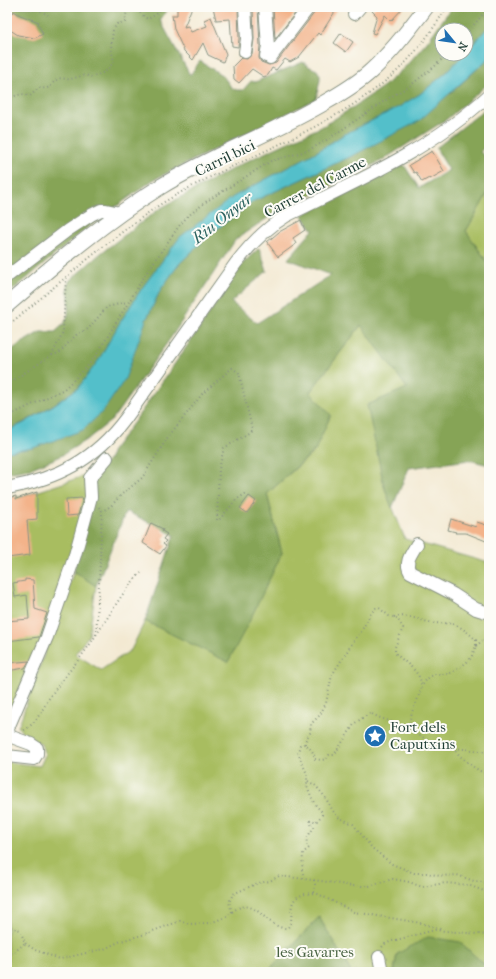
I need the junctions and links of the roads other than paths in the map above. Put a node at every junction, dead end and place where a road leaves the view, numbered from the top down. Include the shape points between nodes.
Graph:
1 (245, 7) edge
2 (265, 7) edge
3 (309, 7) edge
4 (426, 7) edge
5 (268, 42) junction
6 (281, 43) junction
7 (245, 52) dead end
8 (489, 95) edge
9 (120, 213) junction
10 (9, 276) dead end
11 (7, 305) edge
12 (107, 458) dead end
13 (7, 488) edge
14 (417, 544) dead end
15 (489, 613) edge
16 (7, 756) edge
17 (379, 957) road end
18 (382, 972) edge

1 - 7 street
2 - 5 street
3 - 6 street
4 - 9 main road via 396,47 352,85 302,116 197,165
5 - 6 street
5 - 6 street via 268,57
8 - 13 street, Carrer del Carme via 457,122 404,157 286,216 268,228 236,263 113,434 92,453 62,472 28,484
9 - 10 street via 100,210 91,215
9 - 11 main road
12 - 16 street via 90,478 91,497 74,555 47,637 8,728 9,736 31,744 37,748 36,754 34,759
14 - 15 street via 408,561 410,572 476,609
17 - 18 street

